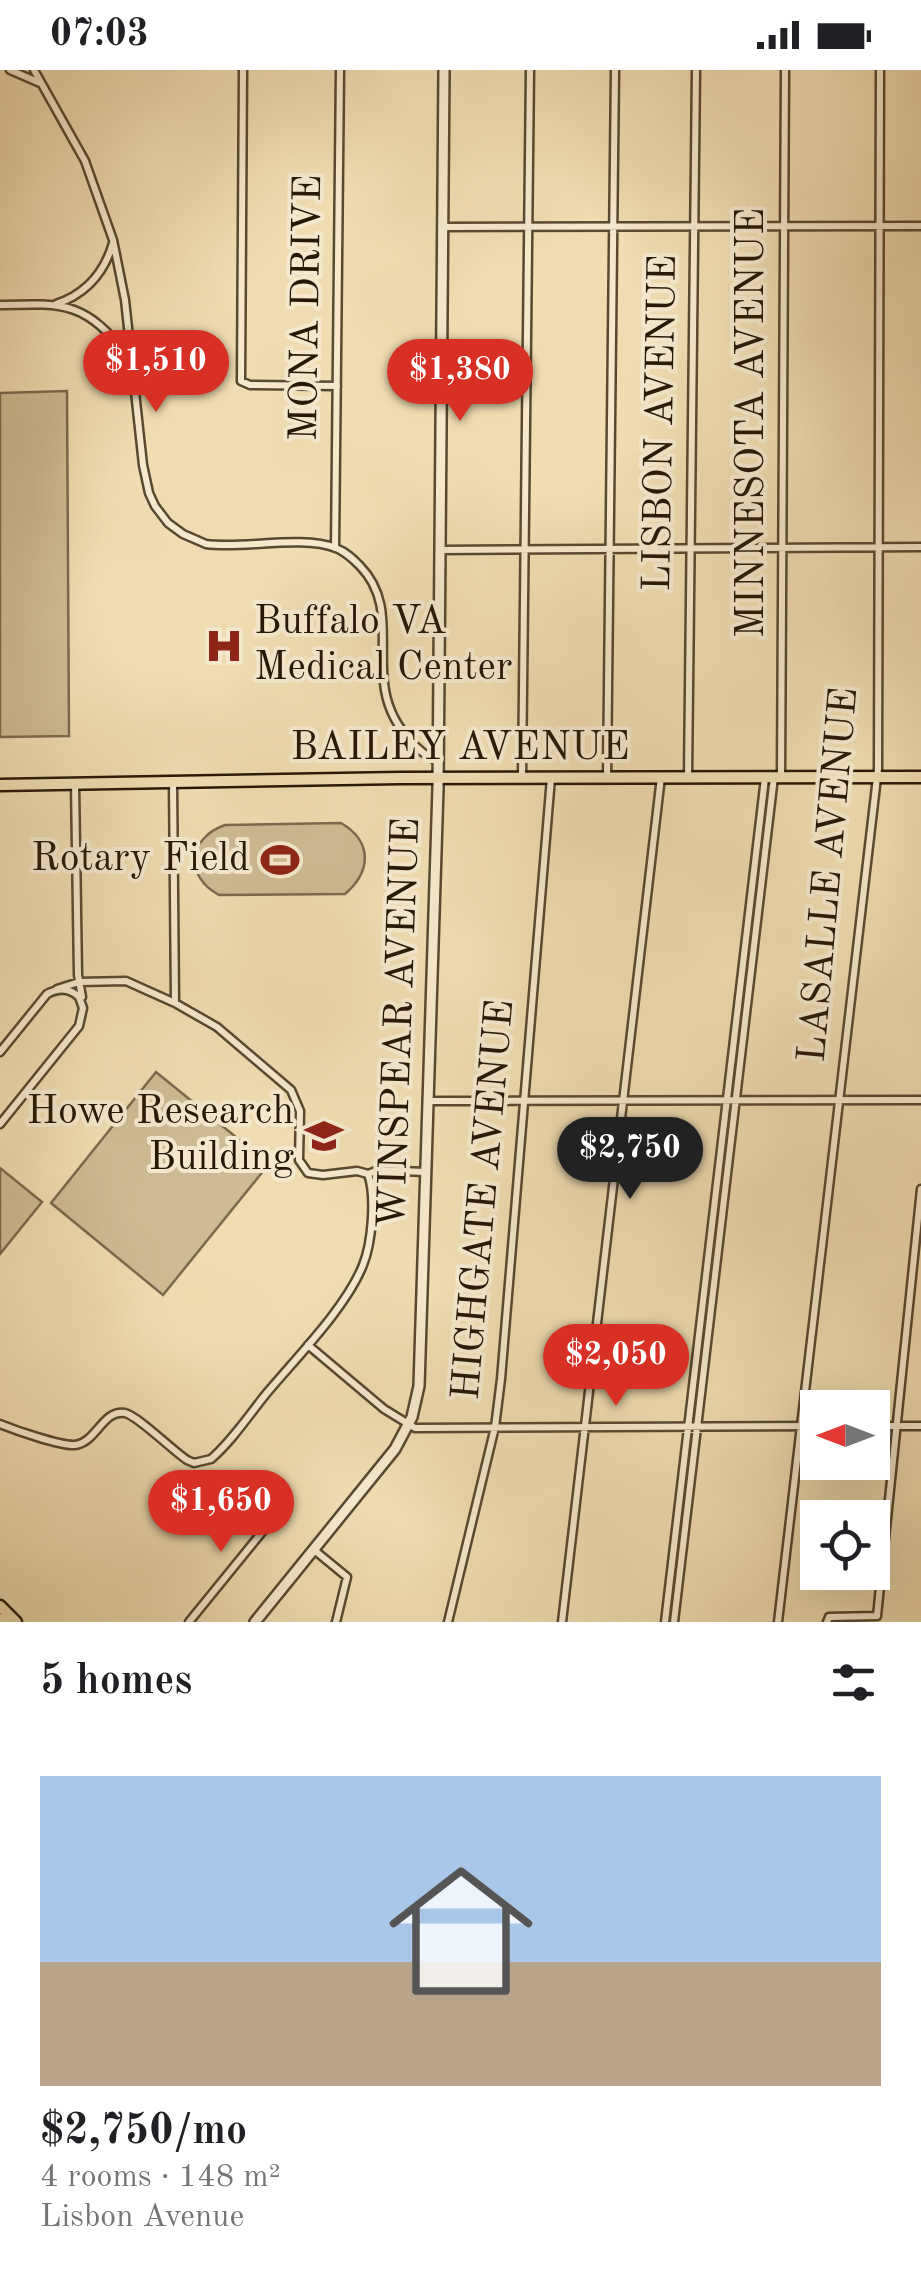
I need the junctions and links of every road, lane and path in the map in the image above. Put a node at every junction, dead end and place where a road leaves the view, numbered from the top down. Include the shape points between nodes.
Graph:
1 (10, 70) edge
2 (34, 70) edge
3 (244, 70) edge
4 (340, 70) edge
5 (444, 70) edge
6 (530, 70) edge
7 (615, 70) edge
8 (696, 70) edge
9 (785, 70) edge
10 (880, 70) edge
11 (41, 84) junction
12 (784, 226) junction
13 (880, 226) junction
14 (921, 226) edge
15 (528, 227) junction
16 (614, 227) junction
17 (694, 227) junction
18 (443, 228) junction
19 (114, 240) junction
20 (54, 304) junction
21 (0, 305) edge
22 (132, 360) junction
23 (337, 386) junction
24 (335, 548) junction
25 (690, 548) junction
26 (782, 548) junction
27 (878, 548) junction
28 (921, 548) edge
29 (524, 549) junction
30 (610, 549) junction
31 (439, 550) junction
32 (438, 761) junction
33 (661, 777) junction
34 (688, 777) junction
35 (773, 777) junction
36 (877, 777) junction
37 (921, 777) edge
38 (438, 778) junction
39 (522, 778) junction
40 (551, 778) junction
41 (608, 778) junction
42 (173, 782) junction
43 (75, 783) junction
44 (0, 785) edge
45 (745, 939) junction
46 (756, 940) junction
47 (79, 982) junction
48 (57, 990) junction
49 (82, 1002) junction
50 (175, 1003) junction
51 (0, 1052) edge
52 (840, 1100) junction
53 (921, 1100) edge
54 (428, 1101) junction
55 (731, 1101) junction
56 (524, 1102) junction
57 (623, 1102) junction
58 (0, 1124) edge
59 (426, 1172) junction
60 (368, 1174) junction
61 (921, 1190) edge
62 (712, 1263) junction
63 (308, 1345) junction
64 (805, 1390) edge
65 (0, 1424) edge
66 (408, 1426) junction
67 (800, 1426) edge
68 (890, 1426) edge
69 (896, 1426) junction
70 (921, 1426) edge
71 (585, 1427) junction
72 (697, 1427) junction
73 (495, 1428) junction
74 (687, 1428) junction
75 (800, 1435) edge
76 (280, 1510) dead end
77 (313, 1549) junction
78 (669, 1586) junction
79 (678, 1586) junction
80 (0, 1606) edge
81 (16, 1622) edge
82 (189, 1622) edge
83 (255, 1622) edge
84 (336, 1622) edge
85 (448, 1622) edge
86 (562, 1622) edge
87 (665, 1622) edge
88 (674, 1622) edge
89 (778, 1622) edge
90 (826, 1622) edge

1 - 11 street
2 - 11 street
3 - 23 street via 241,381
4 - 23 street, MONA DRIVE
5 - 18 street, WINSPEAR AVENUE
6 - 15 street
7 - 16 street
8 - 17 street, LISBON AVENUE
9 - 12 street, MINNESOTA AVENUE
10 - 13 street, LASALLE AVENUE
11 - 19 street via 79,149
12 - 13 street
12 - 17 street
12 - 26 street, MINNESOTA AVENUE
13 - 14 street
13 - 27 street, LASALLE AVENUE
15 - 16 street
15 - 18 street
15 - 29 street
16 - 17 street
16 - 30 street
17 - 25 street, LISBON AVENUE
18 - 31 street, WINSPEAR AVENUE
19 - 20 street via 96,278
19 - 22 street
20 - 21 street
20 - 22 street via 98,323
22 - 24 street via 145,477 168,523 206,544
23 - 24 street, MONA DRIVE
24 - 32 street via 378,592 384,684 394,718 421,752
25 - 26 street
25 - 30 street
25 - 34 street, LISBON AVENUE
26 - 27 street
26 - 35 street, MINNESOTA AVENUE
27 - 28 street
27 - 36 street, LASALLE AVENUE
29 - 30 street
29 - 31 street
29 - 39 street
30 - 41 street
31 - 32 street, WINSPEAR AVENUE
32 - 38 street, WINSPEAR AVENUE
33 - 34 main road, BAILEY AVENUE
33 - 41 main road, BAILEY AVENUE
33 - 57 street
34 - 35 main road, BAILEY AVENUE
35 - 36 main road, BAILEY AVENUE
35 - 45 street, MINNESOTA AVENUE
35 - 46 street, MINNESOTA AVENUE
36 - 37 main road, BAILEY AVENUE
36 - 52 street, LASALLE AVENUE
38 - 39 main road, BAILEY AVENUE
38 - 42 main road, BAILEY AVENUE
38 - 54 street, WINSPEAR AVENUE
39 - 40 main road, BAILEY AVENUE
40 - 41 main road, BAILEY AVENUE
40 - 56 street, HIGHGATE AVENUE
42 - 43 main road, BAILEY AVENUE
42 - 50 street
43 - 44 main road, BAILEY AVENUE
43 - 47 street
45 - 46 street
45 - 55 street, MINNESOTA AVENUE
46 - 55 street, MINNESOTA AVENUE
47 - 48 street
47 - 49 street
47 - 50 street via 126,982
48 - 49 street via 75,993
48 - 51 street via 42,998
49 - 58 street via 76,1031
50 - 60 street via 216,1027 291,1090 300,1111 304,1171
52 - 53 street
52 - 55 street
52 - 64 street, LASALLE AVENUE
54 - 56 street
54 - 59 street, WINSPEAR AVENUE
55 - 57 street
55 - 62 street, MINNESOTA AVENUE
56 - 57 street
56 - 73 street, HIGHGATE AVENUE
57 - 71 street
59 - 60 street
59 - 66 street, WINSPEAR AVENUE via 421,1370
60 - 63 street via 364,1264
61 - 69 street
62 - 72 street, MINNESOTA AVENUE
62 - 74 street, MINNESOTA AVENUE
63 - 65 street via 205,1461 184,1458 123,1412 75,1445
63 - 66 street
66 - 73 street
66 - 77 street, WINSPEAR AVENUE
67 - 72 street
68 - 69 street
69 - 70 street
69 - 90 street via 877,1616
71 - 73 street
71 - 74 street
71 - 86 street
72 - 74 street
72 - 79 street, MINNESOTA AVENUE
73 - 85 street, HIGHGATE AVENUE
74 - 78 street, MINNESOTA AVENUE
75 - 89 street, LASALLE AVENUE
76 - 82 street
77 - 83 street, WINSPEAR AVENUE
77 - 84 street via 348,1577
78 - 79 street
78 - 87 street, MINNESOTA AVENUE
79 - 88 street, MINNESOTA AVENUE
80 - 81 main road

